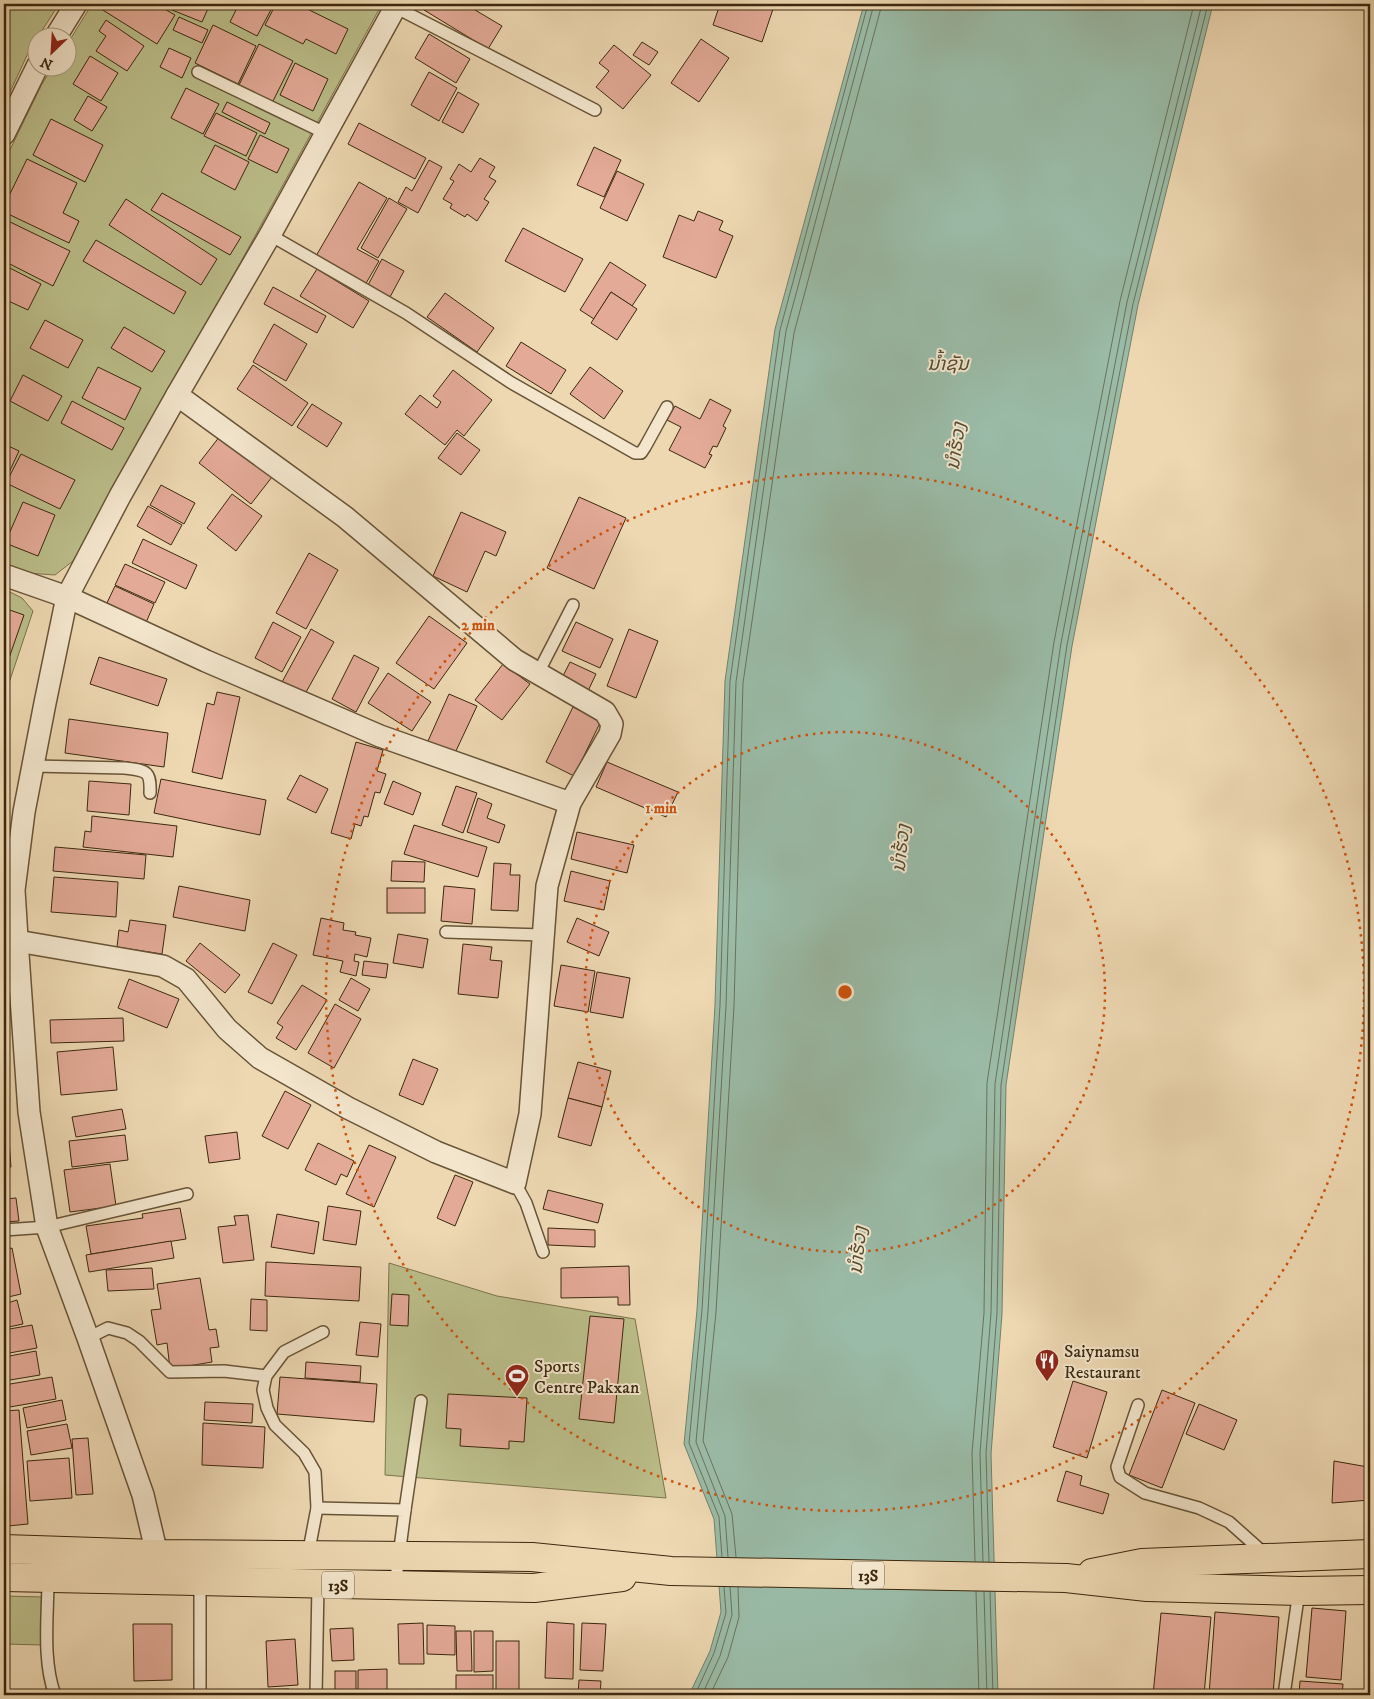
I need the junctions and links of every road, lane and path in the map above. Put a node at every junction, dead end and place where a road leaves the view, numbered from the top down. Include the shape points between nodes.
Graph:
1 (76, 4) edge
2 (396, 6) edge
3 (61, 28) edge
4 (198, 72) dead end
5 (32, 78) edge
6 (595, 110) dead end
7 (325, 133) junction
8 (4, 134) edge
9 (270, 235) junction
10 (176, 395) junction
11 (667, 407) dead end
12 (4, 575) edge
13 (67, 597) junction
14 (572, 605) dead end
15 (538, 673) junction
16 (33, 766) junction
17 (150, 793) dead end
18 (570, 803) junction
19 (9, 890) edge
20 (446, 932) dead end
21 (544, 936) junction
22 (17, 942) junction
23 (515, 1183) junction
24 (187, 1194) dead end
25 (47, 1227) junction
26 (4, 1230) edge
27 (543, 1252) dead end
28 (323, 1332) dead end
29 (88, 1338) junction
30 (266, 1376) junction
31 (421, 1401) dead end
32 (1138, 1406) dead end
33 (317, 1508) junction
34 (406, 1510) junction
35 (4, 1549) edge
36 (157, 1554) junction
37 (1370, 1554) edge
38 (308, 1555) junction
39 (398, 1556) junction
40 (1269, 1558) junction
41 (671, 1572) junction
42 (4, 1577) edge
43 (48, 1578) junction
44 (1066, 1578) junction
45 (163, 1582) junction
46 (200, 1582) junction
47 (318, 1584) junction
48 (395, 1586) junction
49 (1370, 1590) edge
50 (1299, 1591) junction
51 (55, 1695) edge
52 (200, 1695) edge
53 (316, 1695) edge
54 (1284, 1695) edge

1 - 3 street
2 - 6 lane
2 - 7 street
4 - 7 lane
5 - 8 street
7 - 9 street
9 - 10 street
9 - 11 lane via 406,314 510,382 635,453 641,453 645,448
10 - 13 street
10 - 15 street via 346,517 515,660
12 - 13 street
13 - 16 street
13 - 18 street via 380,736
14 - 15 lane
15 - 18 street via 605,712 612,724 610,734
16 - 17 lane via 138,770 151,779
16 - 19 street
18 - 21 street via 547,886
19 - 22 street
20 - 21 lane
21 - 23 street via 530,1114
22 - 23 street via 162,966 186,979 228,1029 260,1058 418,1143
22 - 25 street via 28,1112
23 - 27 lane
24 - 25 lane
25 - 26 lane
25 - 29 street
28 - 30 lane via 284,1352
29 - 30 lane via 108,1328 127,1333 170,1372 224,1371
29 - 36 street via 143,1495
30 - 33 lane via 263,1390 275,1424 304,1453 315,1472
31 - 34 lane
32 - 40 lane via 1117,1467 1120,1476 1145,1493 1199,1508 1229,1522
33 - 34 lane
33 - 38 lane
34 - 39 lane
35 - 36 highway, 13S
36 - 38 highway, 13S
36 - 45 street
37 - 40 highway, 13S
38 - 39 highway, 13S
39 - 41 highway, 13S via 532,1557
39 - 48 lane
40 - 44 highway, 13S via 1142,1563
41 - 44 highway, 13S
41 - 48 highway, 13S via 534,1588
42 - 43 highway, 13S
43 - 45 highway, 13S
43 - 51 lane via 48,1666
44 - 50 highway, 13S via 1147,1587
45 - 46 highway, 13S
46 - 47 highway, 13S
46 - 52 lane
47 - 48 highway, 13S
47 - 53 lane
49 - 50 highway, 13S
50 - 54 lane

